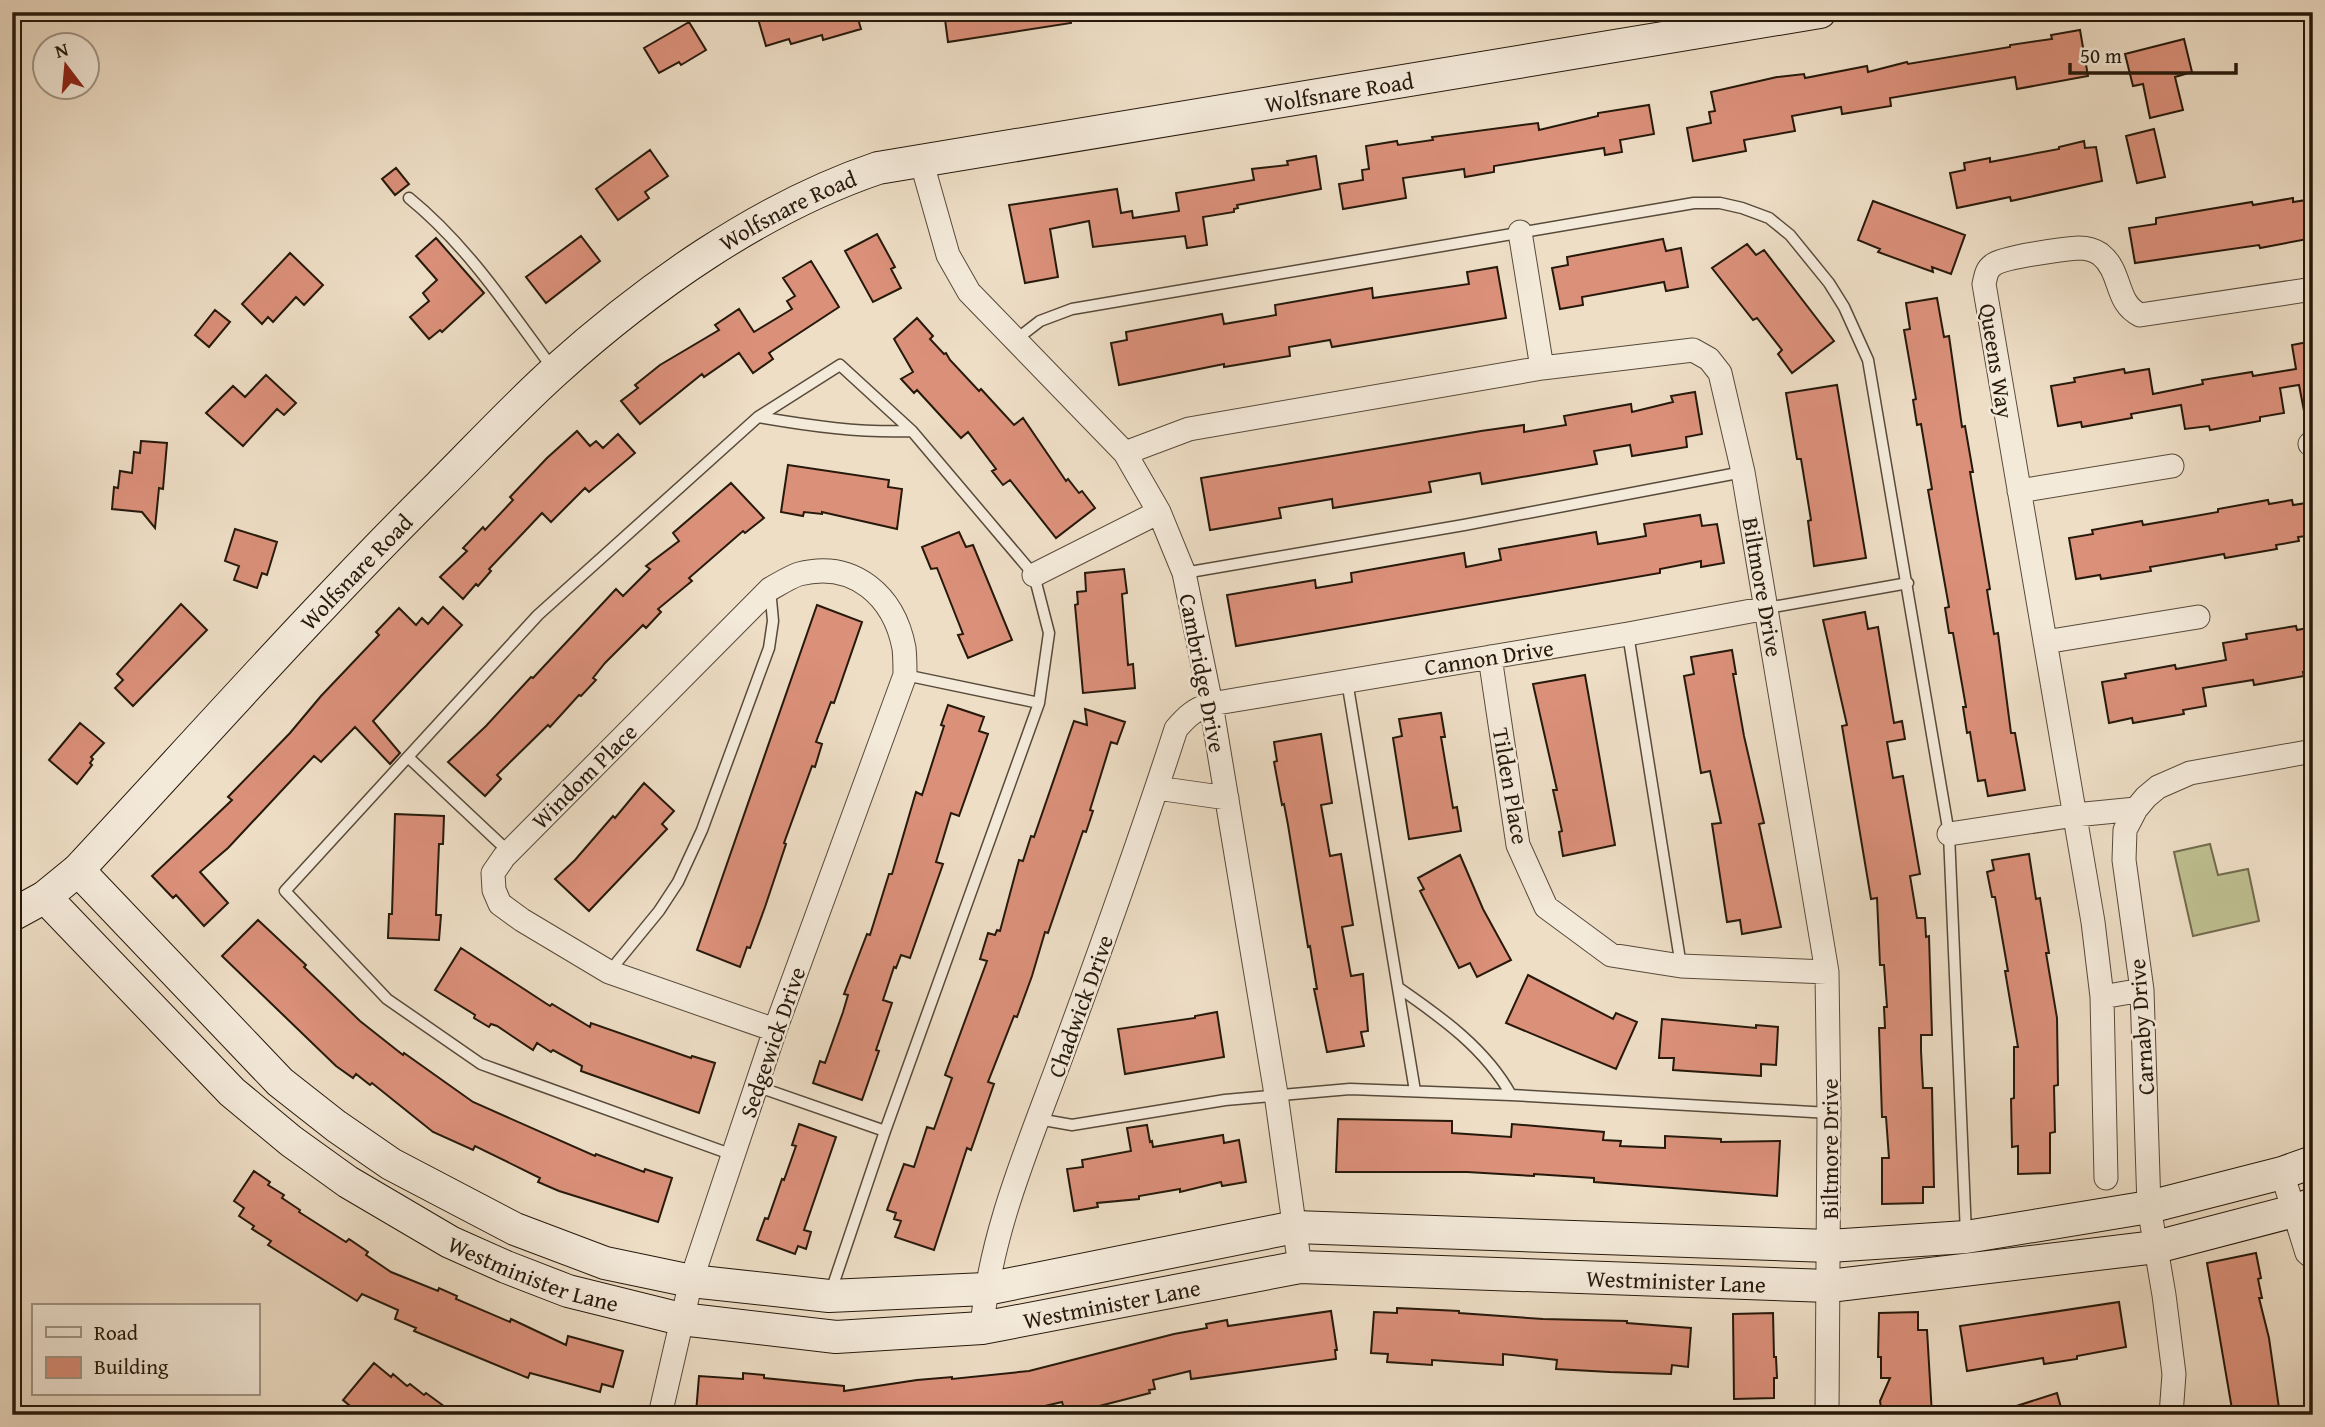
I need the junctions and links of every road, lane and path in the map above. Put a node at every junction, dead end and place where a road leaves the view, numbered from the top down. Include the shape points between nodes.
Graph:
1 (1820, 12) edge
2 (1760, 17) edge
3 (921, 160) junction
4 (409, 198) dead end
5 (1520, 232) junction
6 (2313, 289) edge
7 (1014, 341) junction
8 (1542, 368) junction
9 (555, 371) junction
10 (758, 417) junction
11 (912, 431) junction
12 (1125, 453) junction
13 (2172, 466) dead end
14 (1743, 472) junction
15 (2018, 491) junction
16 (1159, 512) junction
17 (1184, 573) junction
18 (1034, 575) junction
19 (1908, 583) junction
20 (770, 589) junction
21 (1766, 608) junction
22 (2198, 617) dead end
23 (1628, 634) junction
24 (2045, 642) junction
25 (1490, 657) junction
26 (905, 675) junction
27 (1347, 681) junction
28 (1039, 703) junction
29 (1211, 704) junction
30 (2313, 751) edge
31 (408, 757) junction
32 (1157, 788) junction
33 (1227, 797) junction
34 (2136, 809) junction
35 (2075, 815) junction
36 (1949, 834) junction
37 (509, 852) junction
38 (78, 870) junction
39 (46, 897) junction
40 (12, 915) edge
41 (1681, 966) junction
42 (609, 972) junction
43 (1827, 972) junction
44 (1399, 988) junction
45 (2142, 990) junction
46 (2102, 997) junction
47 (775, 1030) junction
48 (756, 1086) junction
49 (1415, 1091) junction
50 (1276, 1094) junction
51 (1511, 1095) junction
52 (1829, 1113) junction
53 (1038, 1119) junction
54 (885, 1131) junction
55 (733, 1155) junction
56 (2313, 1162) edge
57 (2282, 1174) junction
58 (2106, 1178) dead end
59 (2149, 1207) junction
60 (2303, 1208) edge
61 (1295, 1227) junction
62 (1966, 1237) junction
63 (1829, 1246) junction
64 (2156, 1247) junction
65 (2313, 1258) edge
66 (1300, 1267) junction
67 (691, 1281) junction
68 (1829, 1286) junction
69 (986, 1289) junction
70 (830, 1296) junction
71 (681, 1319) junction
72 (982, 1328) junction
73 (660, 1415) edge
74 (1827, 1415) edge
75 (2171, 1415) edge

1 - 2 street, Wolfsnare Road
2 - 3 street, Wolfsnare Road
3 - 7 street, Cambridge Drive via 948,255 969,292
3 - 9 street, Wolfsnare Road via 836,182 735,236 639,301
4 - 9 lane via 469,257
5 - 7 lane via 1072,309 1040,321
5 - 8 street
5 - 19 lane via 1720,203 1769,218 1790,235 1844,307 1868,360
6 - 15 street, Queens Way via 2140,315 2129,310 2116,277 2097,252 2082,248 1993,266 1986,272 1984,284
7 - 12 street, Cambridge Drive
8 - 12 street, Biltmore Drive via 1189,429
8 - 14 street, Biltmore Drive via 1693,350 1709,359 1720,373
9 - 38 street, Wolfsnare Road via 368,556
10 - 11 lane via 817,428
10 - 11 lane via 840,365
10 - 31 lane via 538,615
11 - 18 lane
12 - 16 street, Cambridge Drive
13 - 15 street
14 - 17 lane
14 - 21 street, Biltmore Drive
15 - 24 street, Queens Way
16 - 17 street, Cambridge Drive
16 - 18 street
17 - 29 street, Cambridge Drive
18 - 28 lane via 1049,633
19 - 21 lane
19 - 36 lane
20 - 26 street, Windom Place via 799,574 829,571 852,575 867,584 895,619 904,648
20 - 37 street, Windom Place
20 - 42 lane via 773,621 769,648 702,830 678,882
21 - 23 street, Cannon Drive
21 - 43 street, Biltmore Drive
22 - 24 street
23 - 25 street, Cannon Drive
23 - 41 lane
24 - 35 street, Queens Way
25 - 27 street, Cannon Drive
25 - 41 street, Tilden Place via 1518,845 1546,907 1611,955
26 - 28 lane
26 - 47 street, Sedgewick Drive
27 - 29 street, Cannon Drive
27 - 44 lane
28 - 54 lane
29 - 32 street, Chadwick Drive via 1198,708 1176,729
29 - 33 street, Cambridge Drive
30 - 34 street, Carnaby Drive via 2190,773 2158,787
31 - 37 lane
31 - 55 lane via 285,891 387,999 481,1064
32 - 33 street
32 - 53 street, Chadwick Drive
33 - 50 street, Cambridge Drive
34 - 35 street
34 - 45 street, Carnaby Drive via 2123,846
35 - 36 street
35 - 46 street, Queens Way
36 - 62 lane
37 - 42 street, Windom Place via 493,873 500,904
38 - 39 street, Wolfsnare Road
38 - 67 street, Westminister Lane via 280,1082 391,1164 515,1229 605,1263
39 - 40 street, Wolfsnare Road
39 - 71 street, Westminister Lane via 232,1092 348,1182 450,1242 506,1266 568,1291
41 - 43 street, Tilden Place
42 - 47 street, Windom Place
43 - 52 street, Biltmore Drive
44 - 49 lane
44 - 51 lane via 1466,1040
45 - 46 street
45 - 59 street, Carnaby Drive
46 - 58 street, Queens Way
47 - 48 street, Sedgewick Drive
48 - 54 lane
48 - 55 street, Sedgewick Drive
49 - 50 lane
49 - 51 lane
50 - 53 lane via 1072,1125
50 - 61 street, Cambridge Drive
51 - 52 lane
52 - 63 street, Biltmore Drive
53 - 69 street, Chadwick Drive via 994,1248
54 - 70 lane
55 - 67 street, Sedgewick Drive
56 - 57 street, Westminister Lane
57 - 59 street, Westminister Lane
57 - 60 street
59 - 62 street, Westminister Lane
59 - 64 street, Carnaby Drive
60 - 64 street, Westminister Lane
60 - 65 street via 2307,1253
61 - 63 street, Westminister Lane
61 - 66 street, Cambridge Drive
61 - 69 street, Westminister Lane
62 - 63 street, Westminister Lane
63 - 68 street, Biltmore Drive
64 - 68 street, Westminister Lane
64 - 75 street, Carnaby Drive via 2174,1374
66 - 68 street, Westminister Lane
66 - 72 street, Westminister Lane
67 - 70 street, Westminister Lane
67 - 71 street, Sedgewick Drive
68 - 74 street, Biltmore Drive
69 - 70 street, Westminister Lane
69 - 72 street, Chadwick Drive
71 - 72 street, Westminister Lane via 836,1337
71 - 73 street, Sedgewick Drive

